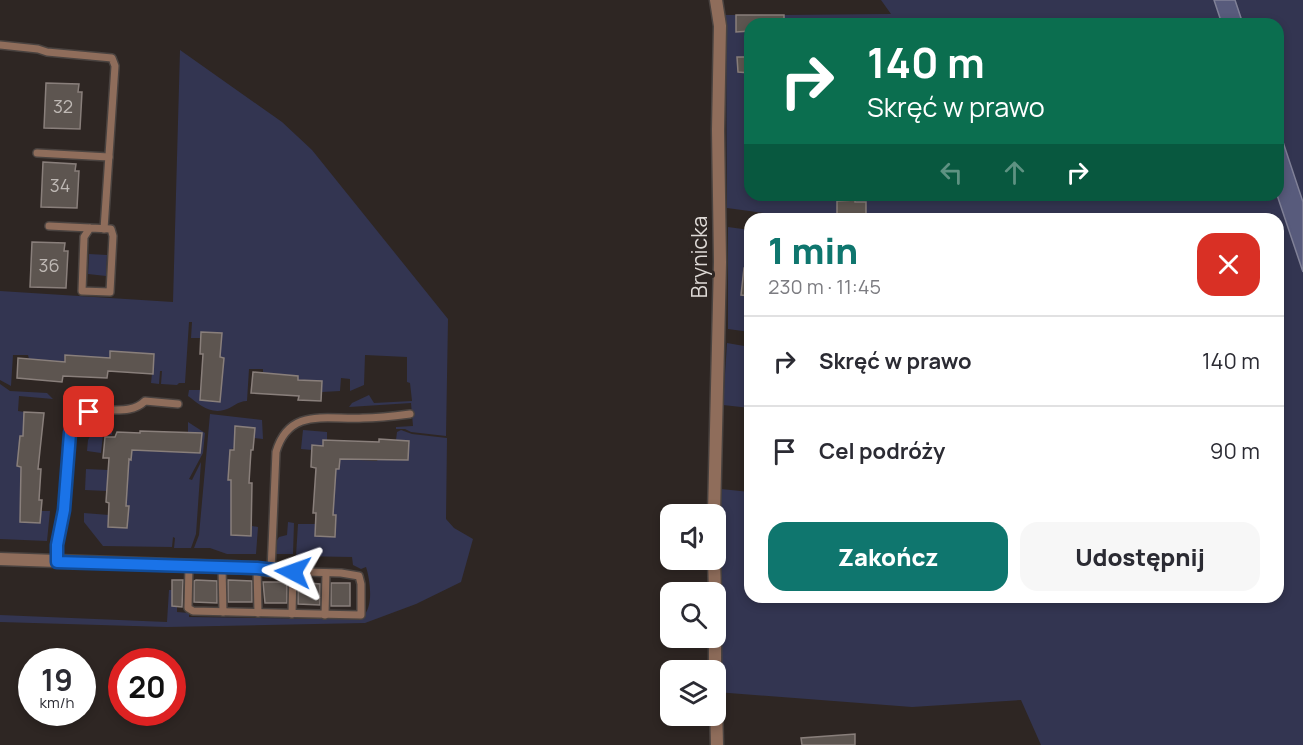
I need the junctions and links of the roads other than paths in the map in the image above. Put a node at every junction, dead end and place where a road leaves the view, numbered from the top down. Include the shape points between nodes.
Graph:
1 (716, 0) edge
2 (0, 45) edge
3 (37, 153) dead end
4 (109, 157) junction
5 (49, 226) dead end
6 (90, 228) junction
7 (104, 229) junction
8 (178, 404) dead end
9 (411, 414) dead end
10 (714, 504) edge
11 (0, 559) edge
12 (57, 562) junction
13 (189, 566) junction
14 (222, 567) junction
15 (257, 568) junction
16 (271, 571) junction
17 (293, 572) junction
18 (326, 573) junction
19 (223, 612) junction
20 (258, 613) junction
21 (292, 614) junction
22 (325, 615) junction
23 (717, 726) edge
24 (717, 745) edge

1 - 10 street, Brynicka via 720,26 720,262
2 - 4 lane via 112,58 115,66
3 - 4 lane
4 - 7 lane
5 - 6 lane
6 - 7 lane
6 - 7 lane via 84,237 82,291 110,292 113,236 111,229
8 - 12 lane via 145,401 137,409 97,410 87,412 74,424
9 - 16 lane via 312,418 288,429 276,452
11 - 12 street
12 - 13 street
13 - 14 street
13 - 19 lane via 188,608
14 - 15 street
14 - 19 lane
15 - 16 street
15 - 20 lane
16 - 17 lane
17 - 18 lane
17 - 21 lane
18 - 22 lane
18 - 22 lane via 359,576 362,611 361,615
19 - 20 lane
20 - 21 lane
21 - 22 lane
23 - 24 street

